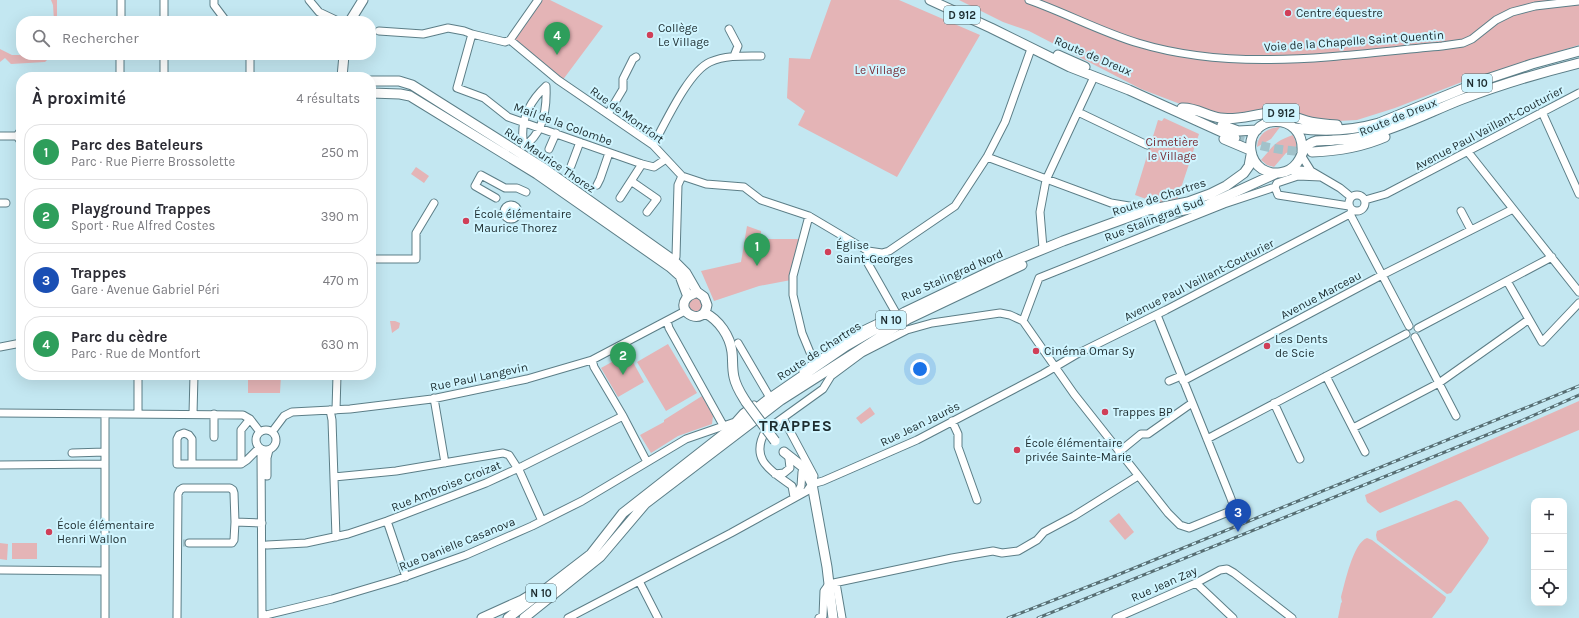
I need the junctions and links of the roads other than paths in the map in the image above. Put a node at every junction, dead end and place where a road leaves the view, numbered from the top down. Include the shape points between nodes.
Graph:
1 (121, 0) edge
2 (164, 0) edge
3 (214, 0) edge
4 (309, 0) edge
5 (538, 0) edge
6 (930, 0) edge
7 (1029, 0) edge
8 (363, 1) edge
9 (1579, 1) edge
10 (121, 16) edge
11 (164, 16) edge
12 (222, 16) edge
13 (327, 16) edge
14 (353, 16) edge
15 (358, 16) edge
16 (729, 29) dead end
17 (994, 29) junction
18 (379, 32) dead end
19 (472, 34) junction
20 (510, 40) junction
21 (1031, 49) junction
22 (1579, 51) edge
23 (734, 56) junction
24 (761, 56) dead end
25 (636, 57) dead end
26 (120, 60) edge
27 (164, 60) edge
28 (250, 60) edge
29 (340, 60) edge
30 (343, 60) edge
31 (1579, 62) edge
32 (1078, 71) junction
33 (120, 72) edge
34 (164, 72) edge
35 (250, 72) edge
36 (341, 72) edge
37 (342, 72) edge
38 (551, 75) junction
39 (1092, 79) junction
40 (376, 81) edge
41 (546, 86) junction
42 (376, 93) edge
43 (1579, 93) edge
44 (1466, 98) junction
45 (1182, 108) junction
46 (1078, 112) junction
47 (1542, 112) junction
48 (608, 114) junction
49 (524, 122) junction
50 (1379, 123) junction
51 (540, 127) junction
52 (1295, 128) junction
53 (1257, 130) junction
54 (556, 133) junction
55 (0, 136) edge
56 (16, 136) edge
57 (1235, 138) tunnel mouth
58 (580, 142) junction
59 (653, 145) junction
60 (1147, 145) dead end
61 (549, 149) dead end
62 (522, 150) junction
63 (1251, 152) junction
64 (1312, 152) tunnel mouth
65 (1468, 152) junction
66 (609, 153) junction
67 (1302, 154) junction
68 (987, 157) junction
69 (666, 159) junction
70 (642, 164) junction
71 (571, 166) dead end
72 (1311, 171) junction
73 (1281, 172) junction
74 (682, 176) junction
75 (1321, 177) junction
76 (1046, 180) junction
77 (631, 181) junction
78 (597, 185) dead end
79 (1275, 187) junction
80 (526, 192) dead end
81 (1579, 194) edge
82 (1351, 196) junction
83 (496, 198) dead end
84 (620, 198) dead end
85 (1364, 200) junction
86 (434, 203) dead end
87 (1157, 207) dead end
88 (1147, 209) junction
89 (1513, 209) junction
90 (1350, 210) junction
91 (647, 212) dead end
92 (1461, 212) dead end
93 (809, 216) junction
94 (1471, 230) junction
95 (1042, 248) junction
96 (868, 251) junction
97 (1552, 257) junction
98 (376, 260) edge
99 (671, 264) junction
100 (1382, 275) junction
101 (1507, 281) junction
102 (697, 292) junction
103 (1579, 292) edge
104 (688, 297) junction
105 (1579, 303) edge
106 (685, 311) junction
107 (705, 312) junction
108 (896, 313) junction
109 (1156, 315) junction
110 (1528, 320) junction
111 (667, 321) junction
112 (1023, 321) junction
113 (1409, 326) junction
114 (1418, 328) junction
115 (1406, 334) junction
116 (1415, 337) junction
117 (738, 343) dead end
118 (16, 344) edge
119 (0, 347) edge
120 (592, 360) junction
121 (814, 362) junction
122 (1055, 367) junction
123 (1326, 376) junction
124 (1182, 378) junction
125 (138, 380) edge
126 (194, 380) edge
127 (336, 380) edge
128 (1169, 381) dead end
129 (1439, 383) junction
130 (769, 396) junction
131 (434, 398) junction
132 (1192, 403) junction
133 (1274, 403) junction
134 (333, 410) junction
135 (0, 413) edge
136 (105, 414) junction
137 (138, 414) junction
138 (193, 414) junction
139 (214, 414) junction
140 (623, 416) junction
141 (1456, 416) dead end
142 (783, 418) junction
143 (250, 419) junction
144 (952, 421) junction
145 (723, 425) junction
146 (1353, 428) junction
147 (260, 432) junction
148 (272, 432) junction
149 (214, 437) dead end
150 (1207, 439) junction
151 (263, 449) junction
152 (72, 452) dead end
153 (105, 452) junction
154 (1119, 452) junction
155 (1365, 452) dead end
156 (786, 456) junction
157 (1300, 459) dead end
158 (244, 462) junction
159 (647, 462) junction
160 (445, 463) junction
161 (105, 464) junction
162 (192, 464) dead end
163 (0, 465) edge
164 (517, 468) junction
165 (802, 472) junction
166 (775, 474) junction
167 (1138, 476) junction
168 (334, 477) junction
169 (812, 484) junction
170 (794, 497) junction
171 (977, 500) dead end
172 (387, 521) junction
173 (542, 521) junction
174 (235, 522) junction
175 (262, 523) junction
176 (336, 537) junction
177 (183, 543) junction
178 (267, 545) junction
179 (574, 569) junction
180 (0, 570) edge
181 (105, 571) junction
182 (406, 577) junction
183 (639, 581) junction
184 (1196, 583) junction
185 (832, 586) junction
186 (264, 617) edge
187 (821, 617) edge
188 (105, 618) edge
189 (177, 618) edge
190 (482, 618) edge
191 (508, 618) edge
192 (524, 618) edge
193 (568, 618) edge
194 (658, 618) edge
195 (833, 618) edge
196 (842, 618) edge
197 (1116, 618) edge
198 (1233, 618) edge
199 (1292, 618) edge

1 - 10 street
2 - 11 street
3 - 12 street via 214,5
4 - 13 street via 319,12
5 - 20 street
6 - 17 main road, Route de Dreux / D 912
7 - 9 street, Voie de la Chapelle Saint Quentin via 1137,43 1179,53 1242,60 1291,60 1463,43 1472,40 1504,15 1535,6
8 - 14 main road
8 - 15 main road
16 - 23 street via 738,46
17 - 21 main road, Route de Dreux / D 912
17 - 45 main road, Route de Dreux
18 - 19 street via 423,34 448,28
19 - 20 street via 505,42
19 - 49 street, Mail de la Colombe via 456,88 484,98 508,117
20 - 38 street, Rue de Montfort
21 - 32 main road, Route de Dreux / D 912
21 - 68 street via 1005,122
22 - 50 main road, N 10 via 1484,80
23 - 24 street
23 - 59 street via 710,62 688,83
25 - 48 street via 623,78 623,89
26 - 33 street
27 - 34 street
28 - 35 street
29 - 36 main road
30 - 37 main road
31 - 44 main road, N 10 via 1518,79
32 - 39 main road, Route de Dreux / D 912
32 - 57 main road, Route de Dreux via 1129,90
38 - 41 street
38 - 48 street, Rue de Montfort
39 - 46 street
39 - 63 main road, Route de Dreux / D 912
40 - 62 main road, Rue Maurice Thorez via 399,81 412,85
41 - 49 street via 532,102
41 - 51 street via 545,111
42 - 99 main road, Rue Maurice Thorez via 410,96 537,174
43 - 47 street, Avenue Paul Vaillant-Couturier
44 - 64 main road, Route de Dreux via 1450,108 1382,138 1352,148
44 - 67 main road, N 10 via 1377,133 1354,139 1317,141 1305,147
45 - 50 main road, Route de Dreux / D 912 via 1188,107 1220,118 1243,118 1275,113 1320,124 1374,119
45 - 53 main road, Route de Dreux via 1238,131
46 - 60 street
46 - 76 street
47 - 65 street, Avenue Paul Vaillant-Couturier
47 - 81 street
48 - 59 street, Rue de Montfort
49 - 51 street, Mail de la Colombe
49 - 62 street
50 - 52 main road via 1350,130 1319,131
51 - 54 street, Mail de la Colombe
51 - 62 street via 534,138
52 - 53 main road via 1277,121 1264,124
52 - 67 main road via 1301,139
53 - 63 main road, N 10 via 1251,142
54 - 58 street, Mail de la Colombe
54 - 61 street
55 - 56 street
58 - 66 street, Mail de la Colombe
58 - 71 street
59 - 69 street, Rue de Montfort
62 - 99 main road, Rue Maurice Thorez
63 - 73 main road via 1257,165 1262,169
63 - 179 main road, Route de Chartres / N 10 via 1249,166 1244,173 1210,194 1188,202 1148,210 997,268 905,312 846,346 766,401 623,513 591,554
65 - 85 street, Avenue Paul Vaillant-Couturier via 1386,194
65 - 89 street
66 - 70 street, Mail de la Colombe
66 - 78 street
67 - 72 street
67 - 73 main road, N 10 via 1297,164
68 - 76 street
68 - 96 street via 955,206 889,251
69 - 70 street, Mail de la Colombe via 654,167
69 - 74 street, Rue de Montfort
70 - 77 street
72 - 73 street
72 - 75 street
73 - 192 main road, Route de Chartres / N 10 via 1204,206 1150,216 1064,247 1000,274 908,319 781,400 670,484 645,504 600,557
74 - 93 street, Rue de Montfort via 706,184 744,187 762,200
74 - 99 street via 678,185 676,257
75 - 79 street, Rue Stalingrad Sud via 1298,176 1277,183
75 - 82 street
76 - 88 street via 1111,203
76 - 95 street via 1040,212
77 - 84 street
77 - 91 street via 657,199
79 - 90 street via 1278,195
79 - 112 street, Rue Stalingrad Sud via 1224,204 1039,278
80 - 83 street via 517,188 505,188 481,175 475,186
82 - 85 street via 1358,195
82 - 90 street via 1348,201
85 - 90 street via 1363,209 1357,212
86 - 98 street via 416,233 416,259
87 - 88 street, Rue Stalingrad Nord
88 - 95 street, Rue Stalingrad Nord
89 - 94 street, Avenue Marceau
89 - 97 street
90 - 100 street
90 - 109 street, Avenue Paul Vaillant-Couturier
92 - 94 street
93 - 96 street, Rue de Montfort
93 - 121 street via 793,276 793,295 802,333
94 - 100 street, Avenue Marceau
95 - 108 street, Rue Stalingrad Nord via 920,300
96 - 108 street via 866,260
97 - 101 street
97 - 103 street
99 - 102 main road, Rue Maurice Thorez via 686,272
99 - 104 main road via 680,276
100 - 113 street
100 - 124 street, Avenue Marceau
101 - 110 street
101 - 114 street
102 - 104 main road
102 - 107 main road via 706,301
104 - 106 main road via 684,304
105 - 110 street via 1542,342
106 - 107 main road via 695,317
106 - 111 street, Rue Paul Langevin
107 - 156 main road, bridge via 722,327 732,350 737,388
108 - 121 street, Rue Stalingrad Nord via 861,331
109 - 122 street, Avenue Paul Vaillant-Couturier
109 - 124 street
110 - 129 street
111 - 120 street, Rue Paul Langevin
111 - 145 street
112 - 122 street
112 - 142 street via 1000,313 932,323 907,330 862,352 831,376 823,389
113 - 114 street via 1414,325
113 - 115 street
114 - 116 street
115 - 116 street via 1410,338
115 - 123 street
116 - 129 street
117 - 130 street
118 - 119 street
120 - 131 street, Rue Paul Langevin via 511,383
120 - 140 street
121 - 130 street, Rue Stalingrad Nord
122 - 144 street, Rue Jean Jaurès
122 - 154 street
123 - 133 street
123 - 146 street
124 - 128 street, Avenue Marceau
124 - 132 street
125 - 137 street
126 - 138 street
127 - 134 street
129 - 141 street
129 - 146 street
130 - 145 street, Rue Stalingrad Nord via 743,413 735,422
131 - 134 street, Rue Paul Langevin
131 - 160 street
132 - 150 street
132 - 154 street via 1148,434 1141,434
133 - 150 street
133 - 157 street
134 - 148 street, Rue Paul Langevin via 288,413
134 - 168 street
135 - 136 street
136 - 137 street
136 - 153 street
137 - 138 street
138 - 139 street
139 - 143 street via 243,415
139 - 149 street
140 - 159 street
140 - 164 street, Rue Ambroise Croizat
142 - 166 street via 766,430 759,447 765,466
142 - 169 street via 814,476
143 - 147 street
143 - 158 street via 240,430 241,455
144 - 169 street, Rue Jean Jaurès via 902,446
144 - 171 street via 958,434 958,447
145 - 159 street, Rue Stalingrad Nord via 686,439
146 - 155 street
147 - 148 street
147 - 151 street via 255,439 256,445
148 - 151 street via 276,444
150 - 167 street via 1233,504 1233,510 1189,528 1180,525
151 - 158 street
151 - 175 street
151 - 178 street via 267,458
152 - 153 street
153 - 161 street
154 - 167 street
156 - 165 main road
156 - 166 street via 790,468 784,473
156 - 169 main road via 803,468
158 - 162 street
159 - 173 street, Rue Danielle Casanova via 582,501
160 - 164 street via 503,453 509,455
160 - 168 street
161 - 163 street
161 - 181 street
164 - 172 street, Rue Ambroise Croizat
164 - 173 street
165 - 169 main road
165 - 170 street via 801,486
166 - 170 street via 792,486
167 - 185 street via 1044,532 1037,540 1018,551 993,551 952,558
168 - 176 street
169 - 170 street, Rue Jean Jaurès via 806,492
169 - 185 main road via 819,490 827,567
170 - 183 street, Rue Jean Jaurès via 760,518
172 - 176 street, Rue Ambroise Croizat
172 - 182 street
173 - 182 street, Rue Danielle Casanova via 466,555
174 - 175 street
174 - 177 street via 232,542
174 - 177 street via 233,490 230,488 183,488 178,494
175 - 186 street
176 - 178 street, Rue Ambroise Croizat via 306,543
177 - 189 street
178 - 186 street
179 - 190 main road via 566,570 522,600
179 - 191 main road, Route de Chartres / N 10
180 - 181 street
181 - 188 street
182 - 186 street, Rue Danielle Casanova
183 - 193 street, Rue Jean Jaurès
183 - 194 street
184 - 197 street, Rue Jean Zay
184 - 198 street
184 - 199 street, Rue Jean Zay via 1222,570 1228,570
185 - 187 street via 824,592
185 - 195 main road
185 - 196 street

